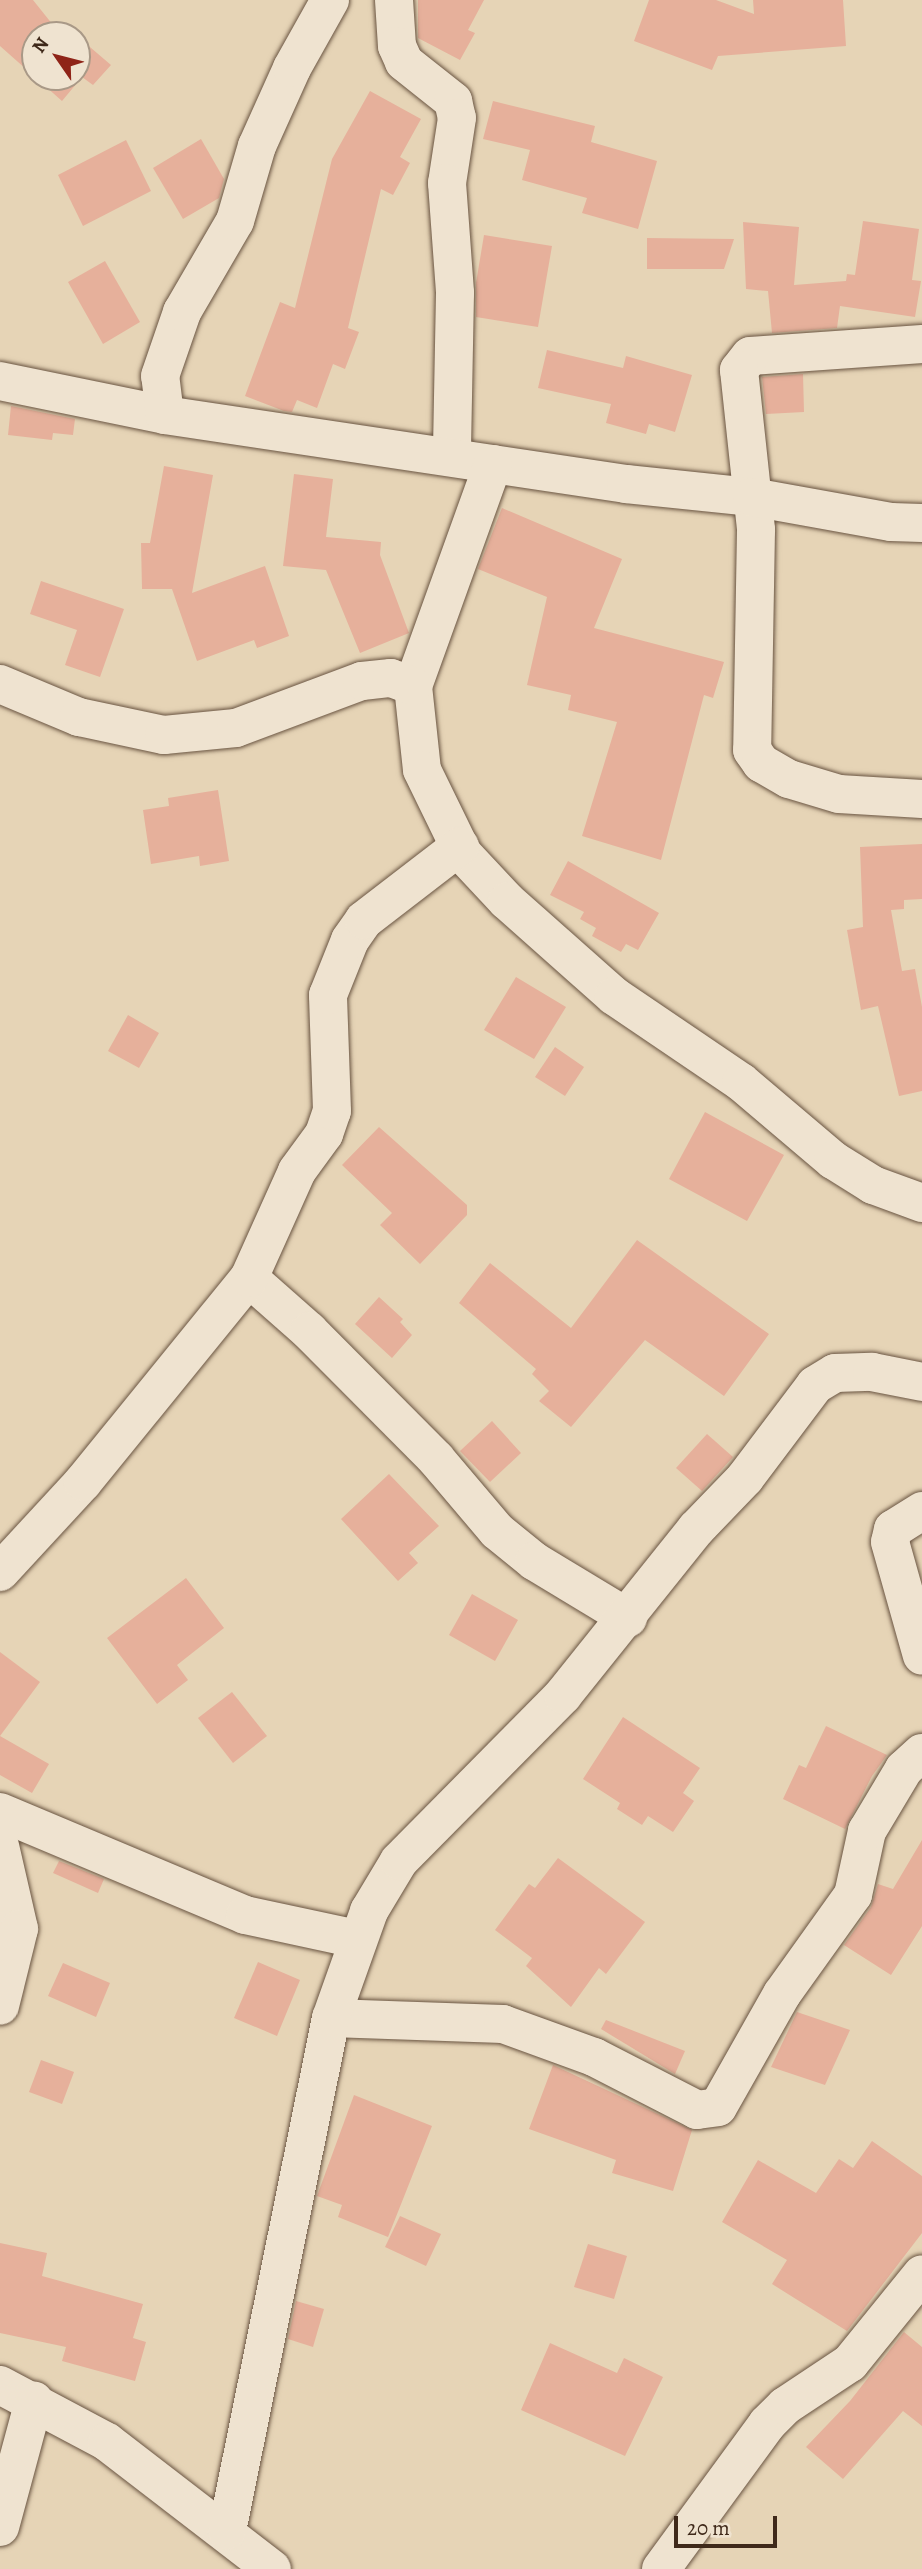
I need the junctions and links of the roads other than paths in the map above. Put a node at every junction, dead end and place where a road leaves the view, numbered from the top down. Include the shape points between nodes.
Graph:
1 (330, 0) edge
2 (394, 0) edge
3 (922, 344) edge
4 (0, 381) edge
5 (165, 415) junction
6 (452, 456) junction
7 (493, 464) junction
8 (752, 497) junction
9 (922, 523) edge
10 (0, 684) edge
11 (412, 686) junction
12 (922, 799) edge
13 (460, 846) junction
14 (922, 1203) edge
15 (248, 1278) junction
16 (922, 1382) edge
17 (922, 1511) edge
18 (0, 1572) edge
19 (628, 1618) junction
20 (922, 1656) edge
21 (922, 1752) edge
22 (0, 1812) edge
23 (0, 1846) edge
24 (357, 1939) junction
25 (0, 2006) edge
26 (331, 2018) junction
27 (922, 2274) edge
28 (0, 2385) edge
29 (34, 2401) junction
30 (0, 2526) edge
31 (227, 2531) junction
32 (272, 2569) edge
33 (661, 2569) edge

1 - 5 street via 292,68 257,146 239,212 182,312 160,376
2 - 6 street via 397,46 404,62 453,101 457,118 447,183 454,293
3 - 8 street via 750,356 739,370
4 - 5 street
5 - 6 street
6 - 7 street
7 - 8 street
7 - 11 street
8 - 9 street via 891,522
8 - 12 street via 756,530 752,750 761,763 789,779 839,794
10 - 11 street via 79,717 164,735 236,728 362,681 391,678
11 - 13 street via 422,770
13 - 14 street via 507,901 614,996 741,1082 833,1160 873,1185
13 - 15 street via 364,920 350,940 328,995 332,1111 324,1133 297,1171
15 - 18 street via 92,1471
15 - 19 street via 309,1331 436,1460 497,1531 545,1569
16 - 19 street via 872,1372 824,1377
17 - 20 street via 893,1529 890,1542
19 - 24 street via 545,1716 399,1861
21 - 26 street via 904,1769 867,1831 853,1895 782,1994 718,2107 697,2110 594,2057 503,2024
22 - 24 street via 244,1915
23 - 25 street via 19,1929
24 - 26 street
26 - 31 street
27 - 33 street via 850,2362 785,2406 767,2424
28 - 29 street
29 - 30 street
29 - 31 street via 107,2442
31 - 32 street

